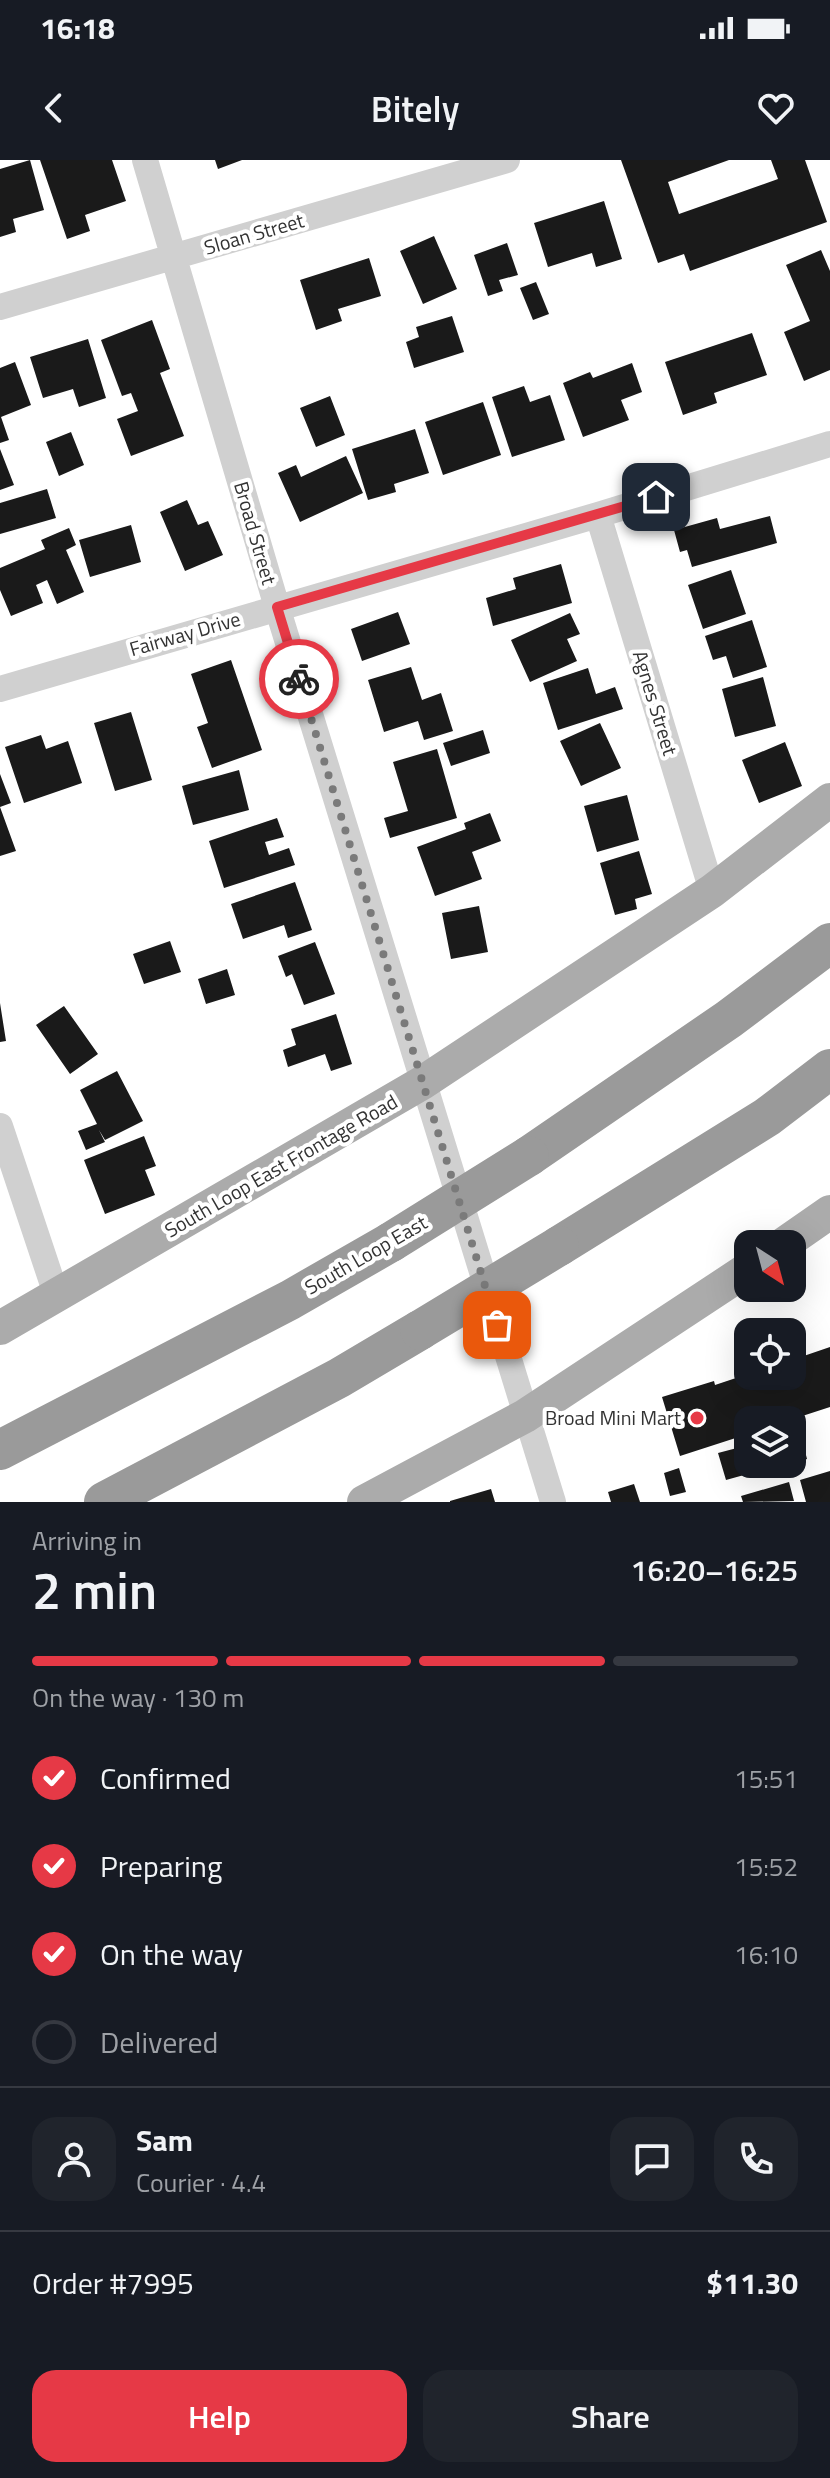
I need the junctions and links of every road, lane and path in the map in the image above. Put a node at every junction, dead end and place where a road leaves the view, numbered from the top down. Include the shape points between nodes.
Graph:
1 (145, 160) edge
2 (507, 160) edge
3 (174, 258) junction
4 (0, 307) edge
5 (830, 444) edge
6 (598, 515) junction
7 (277, 607) junction
8 (0, 689) edge
9 (830, 800) edge
10 (712, 891) junction
11 (830, 943) edge
12 (830, 1069) edge
13 (422, 1083) junction
14 (0, 1126) edge
15 (830, 1212) edge
16 (804, 1230) edge
17 (734, 1278) edge
18 (57, 1297) junction
19 (0, 1328) edge
20 (525, 1416) junction
21 (0, 1450) edge
22 (104, 1502) edge
23 (364, 1502) edge
24 (553, 1502) edge

1 - 3 street, Broad Street
2 - 3 street, Sloan Street
3 - 4 street, Sloan Street
3 - 7 street, Broad Street
5 - 6 street, Fairway Drive
6 - 7 street, Fairway Drive
6 - 10 street, Agnes Street
7 - 8 street, Fairway Drive
7 - 13 street, Broad Street
9 - 10 main road, South Loop East Frontage Road
10 - 13 main road, South Loop East Frontage Road
11 - 21 highway, South Loop East, bridge via 529,1156 391,1242
12 - 22 highway, bridge via 767,1117 420,1330
13 - 18 main road, South Loop East Frontage Road
13 - 20 street, Broad Street
14 - 18 street
15 - 16 main road
17 - 20 main road
18 - 19 main road, South Loop East Frontage Road
20 - 23 main road
20 - 24 street, Broad Street

